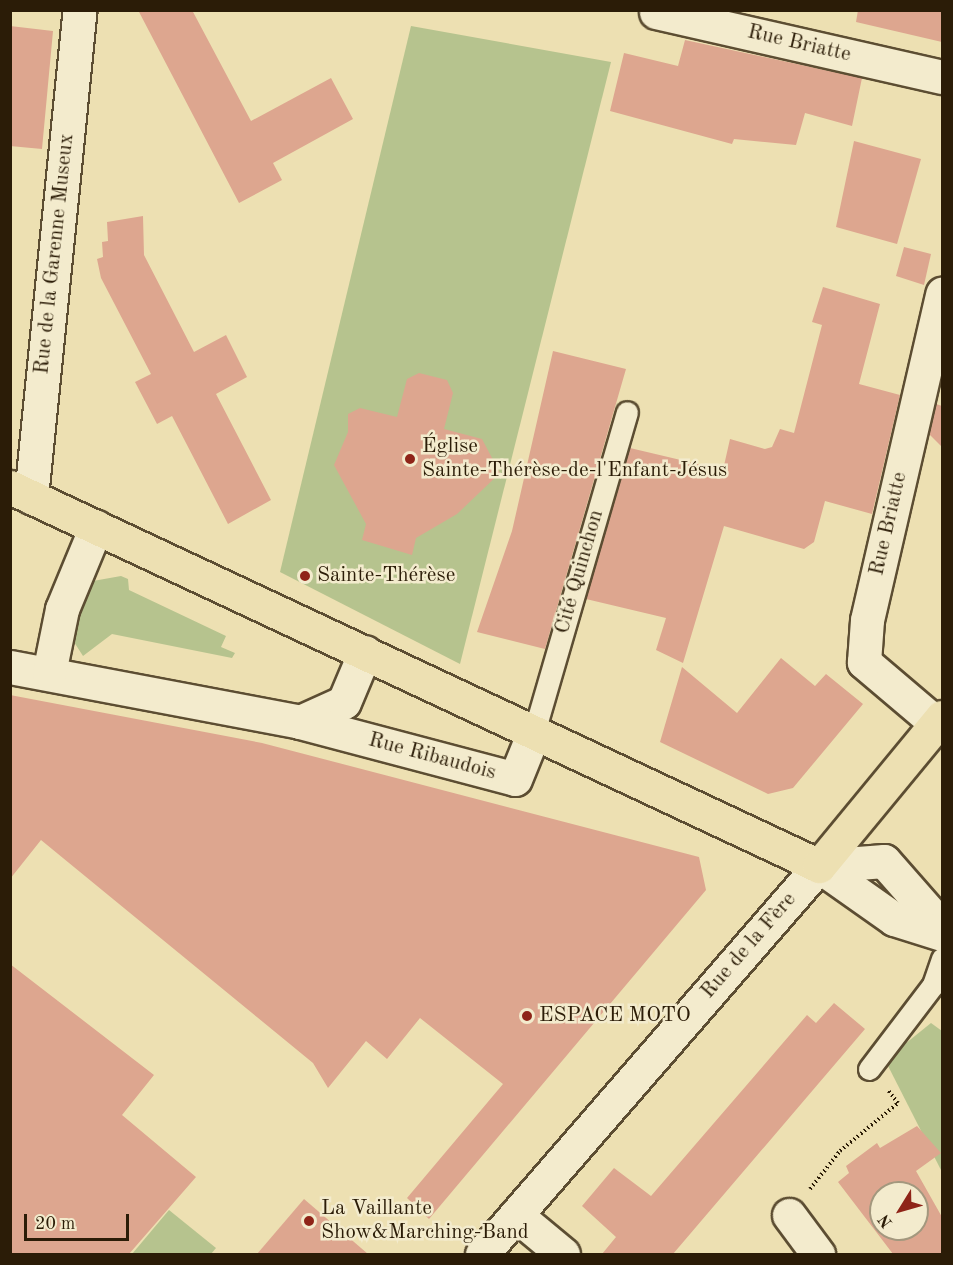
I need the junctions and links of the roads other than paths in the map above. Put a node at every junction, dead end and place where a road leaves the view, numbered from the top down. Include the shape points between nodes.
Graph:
1 (80, 10) edge
2 (656, 12) edge
3 (942, 77) edge
4 (942, 294) edge
5 (627, 411) dead end
6 (21, 492) edge
7 (96, 527) junction
8 (364, 652) junction
9 (10, 667) edge
10 (49, 672) junction
11 (940, 721) edge
12 (300, 722) junction
13 (534, 732) junction
14 (819, 866) junction
15 (942, 927) edge
16 (942, 934) edge
17 (942, 959) edge
18 (869, 1069) dead end
19 (516, 1215) junction
20 (789, 1215) road end
21 (482, 1254) edge
22 (563, 1254) edge
23 (818, 1254) edge

1 - 6 street, Rue de la Garenne Museux
2 - 3 street, Rue Briatte
4 - 11 street, Rue Briatte via 867,620 864,663
5 - 13 lane, Cité Quinchon
6 - 7 main road
7 - 8 main road
7 - 10 street via 62,609
8 - 12 street via 344,702
8 - 13 main road
9 - 10 street, Rue Ribaudois
10 - 12 street, Rue Ribaudois
11 - 14 main road, Rue de la Fère
12 - 13 street, Rue Ribaudois via 515,779
13 - 14 main road
14 - 15 street via 884,861
14 - 16 street via 894,919
14 - 19 street, Rue de la Fère
17 - 18 lane via 933,985
19 - 21 street, Rue de la Fère
19 - 22 street
20 - 23 street

